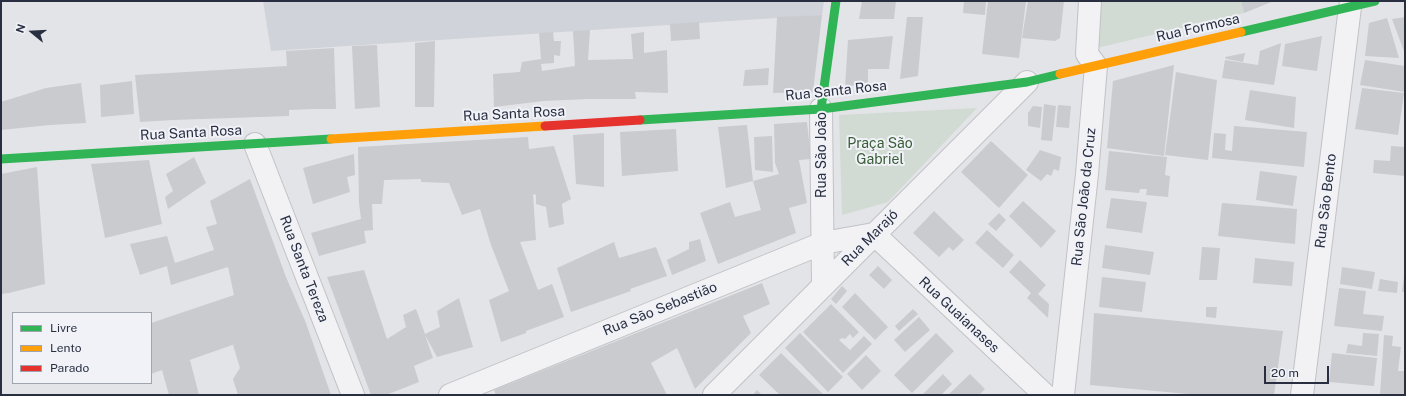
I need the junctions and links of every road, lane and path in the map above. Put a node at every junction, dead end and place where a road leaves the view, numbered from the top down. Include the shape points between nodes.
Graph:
1 (836, 1) edge
2 (1090, 1) edge
3 (1375, 1) edge
4 (1350, 7) junction
5 (1096, 66) junction
6 (1027, 82) junction
7 (821, 109) junction
8 (256, 144) junction
9 (1, 159) edge
10 (874, 234) junction
11 (823, 243) junction
12 (823, 286) junction
13 (353, 395) edge
14 (450, 395) edge
15 (714, 395) edge
16 (1045, 395) edge
17 (1063, 395) edge
18 (1302, 395) edge

1 - 7 street, Rua São João
2 - 5 street via 1087,54
3 - 4 street, Rua Formosa
4 - 5 street, Rua Formosa
4 - 18 street, Rua São Bento
5 - 6 street, Rua Formosa
5 - 17 street, Rua São João da Cruz
6 - 7 street, Rua Santa Rosa
6 - 10 street, Rua Marajó
7 - 8 street, Rua Santa Rosa
7 - 11 street, Rua São João
8 - 9 street, Rua Santa Rosa
8 - 13 street, Rua Santa Tereza
10 - 11 street, Rua São Sebastião
10 - 12 street, Rua Marajó
10 - 16 street, Rua Guaianases
11 - 12 street, Rua São João
11 - 14 street, Rua São Sebastião
12 - 15 street, Rua Marajó

